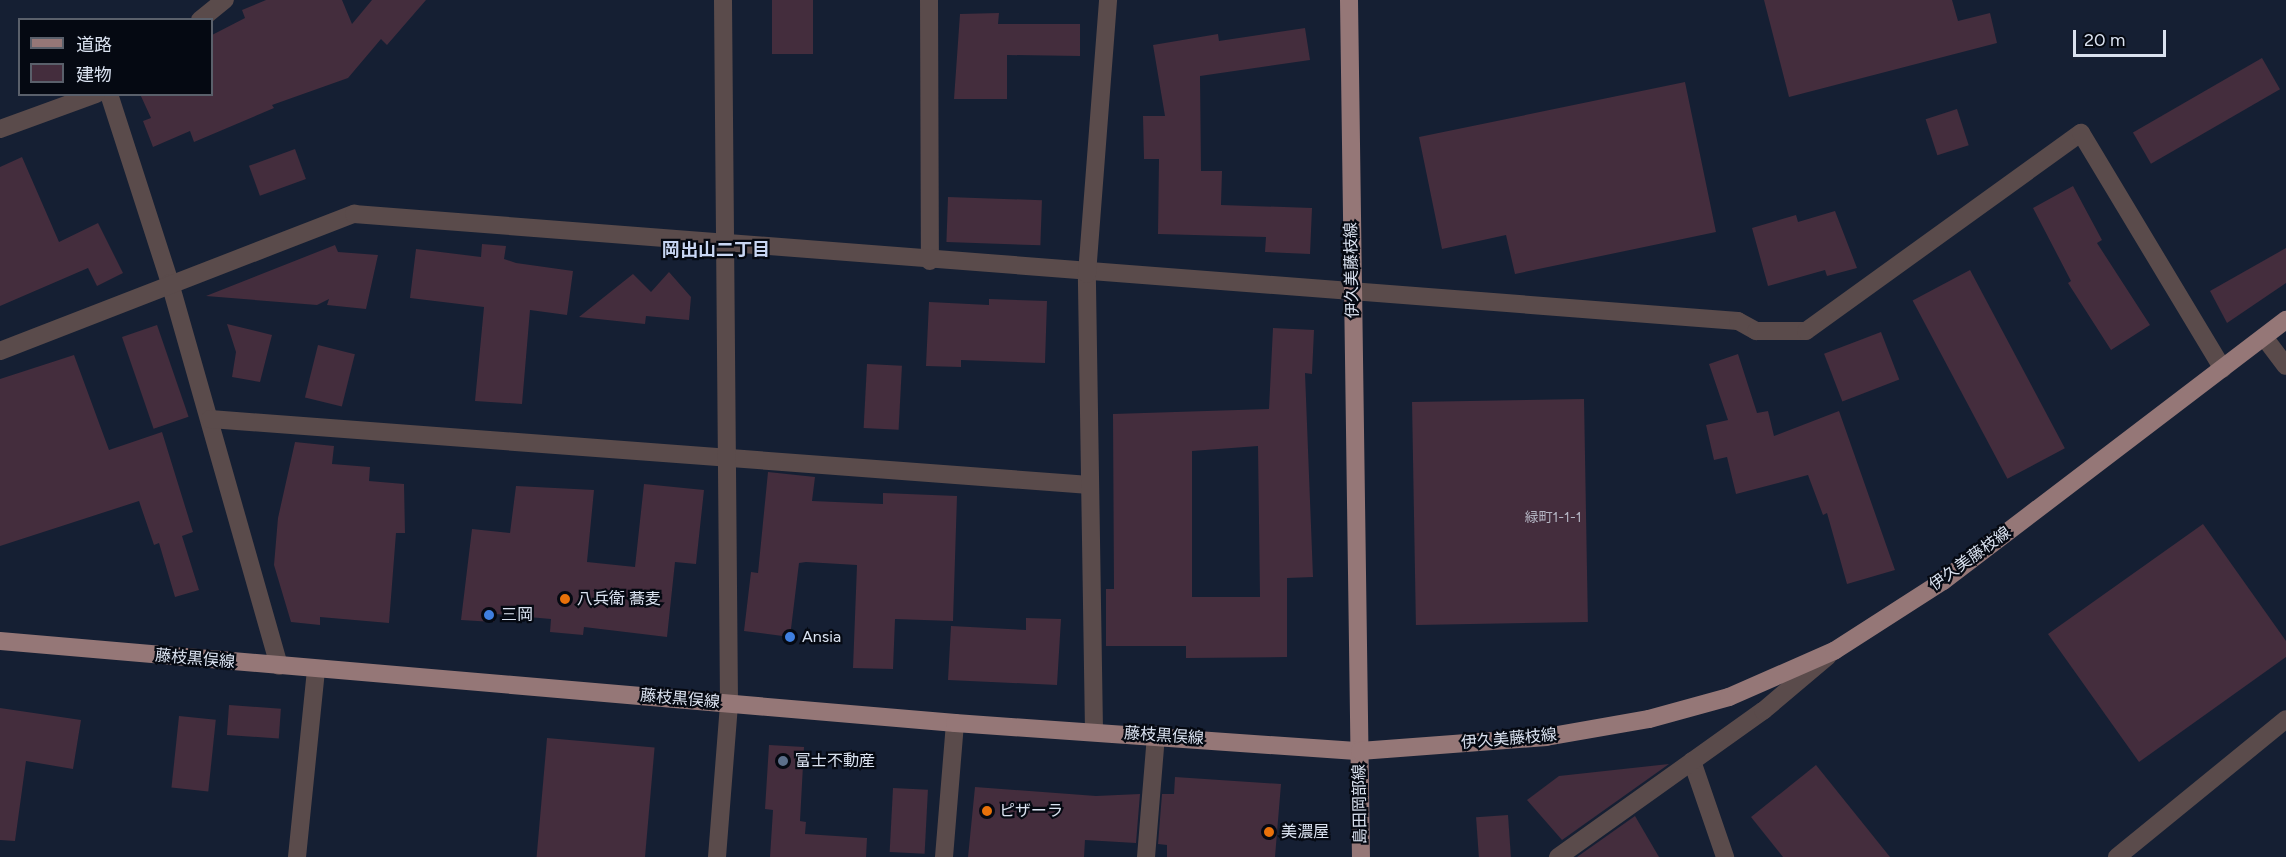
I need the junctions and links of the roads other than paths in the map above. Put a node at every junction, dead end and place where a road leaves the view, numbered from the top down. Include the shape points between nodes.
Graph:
1 (225, 0) edge
2 (723, 0) edge
3 (929, 0) edge
4 (1108, 0) edge
5 (1349, 0) edge
6 (202, 18) edge
7 (91, 96) edge
8 (110, 96) edge
9 (0, 129) edge
10 (723, 243) junction
11 (930, 261) junction
12 (1087, 274) junction
13 (170, 283) junction
14 (1352, 293) junction
15 (2286, 320) edge
16 (2264, 337) junction
17 (0, 351) edge
18 (2286, 366) edge
19 (2223, 369) junction
20 (210, 419) junction
21 (729, 459) junction
22 (1090, 485) junction
23 (0, 641) edge
24 (1834, 651) junction
25 (279, 666) junction
26 (316, 669) junction
27 (729, 703) junction
28 (2286, 719) edge
29 (955, 723) junction
30 (1094, 731) junction
31 (1156, 735) junction
32 (1360, 751) junction
33 (1692, 761) junction
34 (297, 857) edge
35 (717, 857) edge
36 (944, 857) edge
37 (1146, 857) edge
38 (1361, 857) edge
39 (1558, 857) edge
40 (1725, 857) edge
41 (2117, 857) edge

1 - 6 street
2 - 10 street
3 - 11 street
4 - 12 street
5 - 14 main road, 伊久美藤枝線
7 - 9 street
8 - 13 street
10 - 11 street
10 - 13 street via 354,214
10 - 21 street
11 - 12 street
12 - 14 street
12 - 22 street
13 - 17 street
13 - 20 street
14 - 19 street via 1738,321 1756,331 1806,331 2081,133
14 - 32 main road, 伊久美藤枝線
15 - 16 main road, 伊久美藤枝線
16 - 18 street
16 - 19 main road, 伊久美藤枝線
19 - 24 main road, 伊久美藤枝線 via 1943,581
20 - 21 street
20 - 25 street
21 - 22 street
21 - 27 street
22 - 30 street
23 - 25 main road, 藤枝黒俣線
24 - 32 main road, 伊久美藤枝線 via 1730,697 1649,720 1546,737
24 - 33 street via 1763,711
25 - 26 main road, 藤枝黒俣線
26 - 27 main road, 藤枝黒俣線
26 - 34 street
27 - 29 main road, 藤枝黒俣線
27 - 35 street
28 - 41 street
29 - 30 main road, 藤枝黒俣線
29 - 36 street
30 - 31 main road, 藤枝黒俣線
31 - 32 main road, 藤枝黒俣線
31 - 37 street
32 - 38 main road, 島田岡部線
33 - 39 street
33 - 40 street

